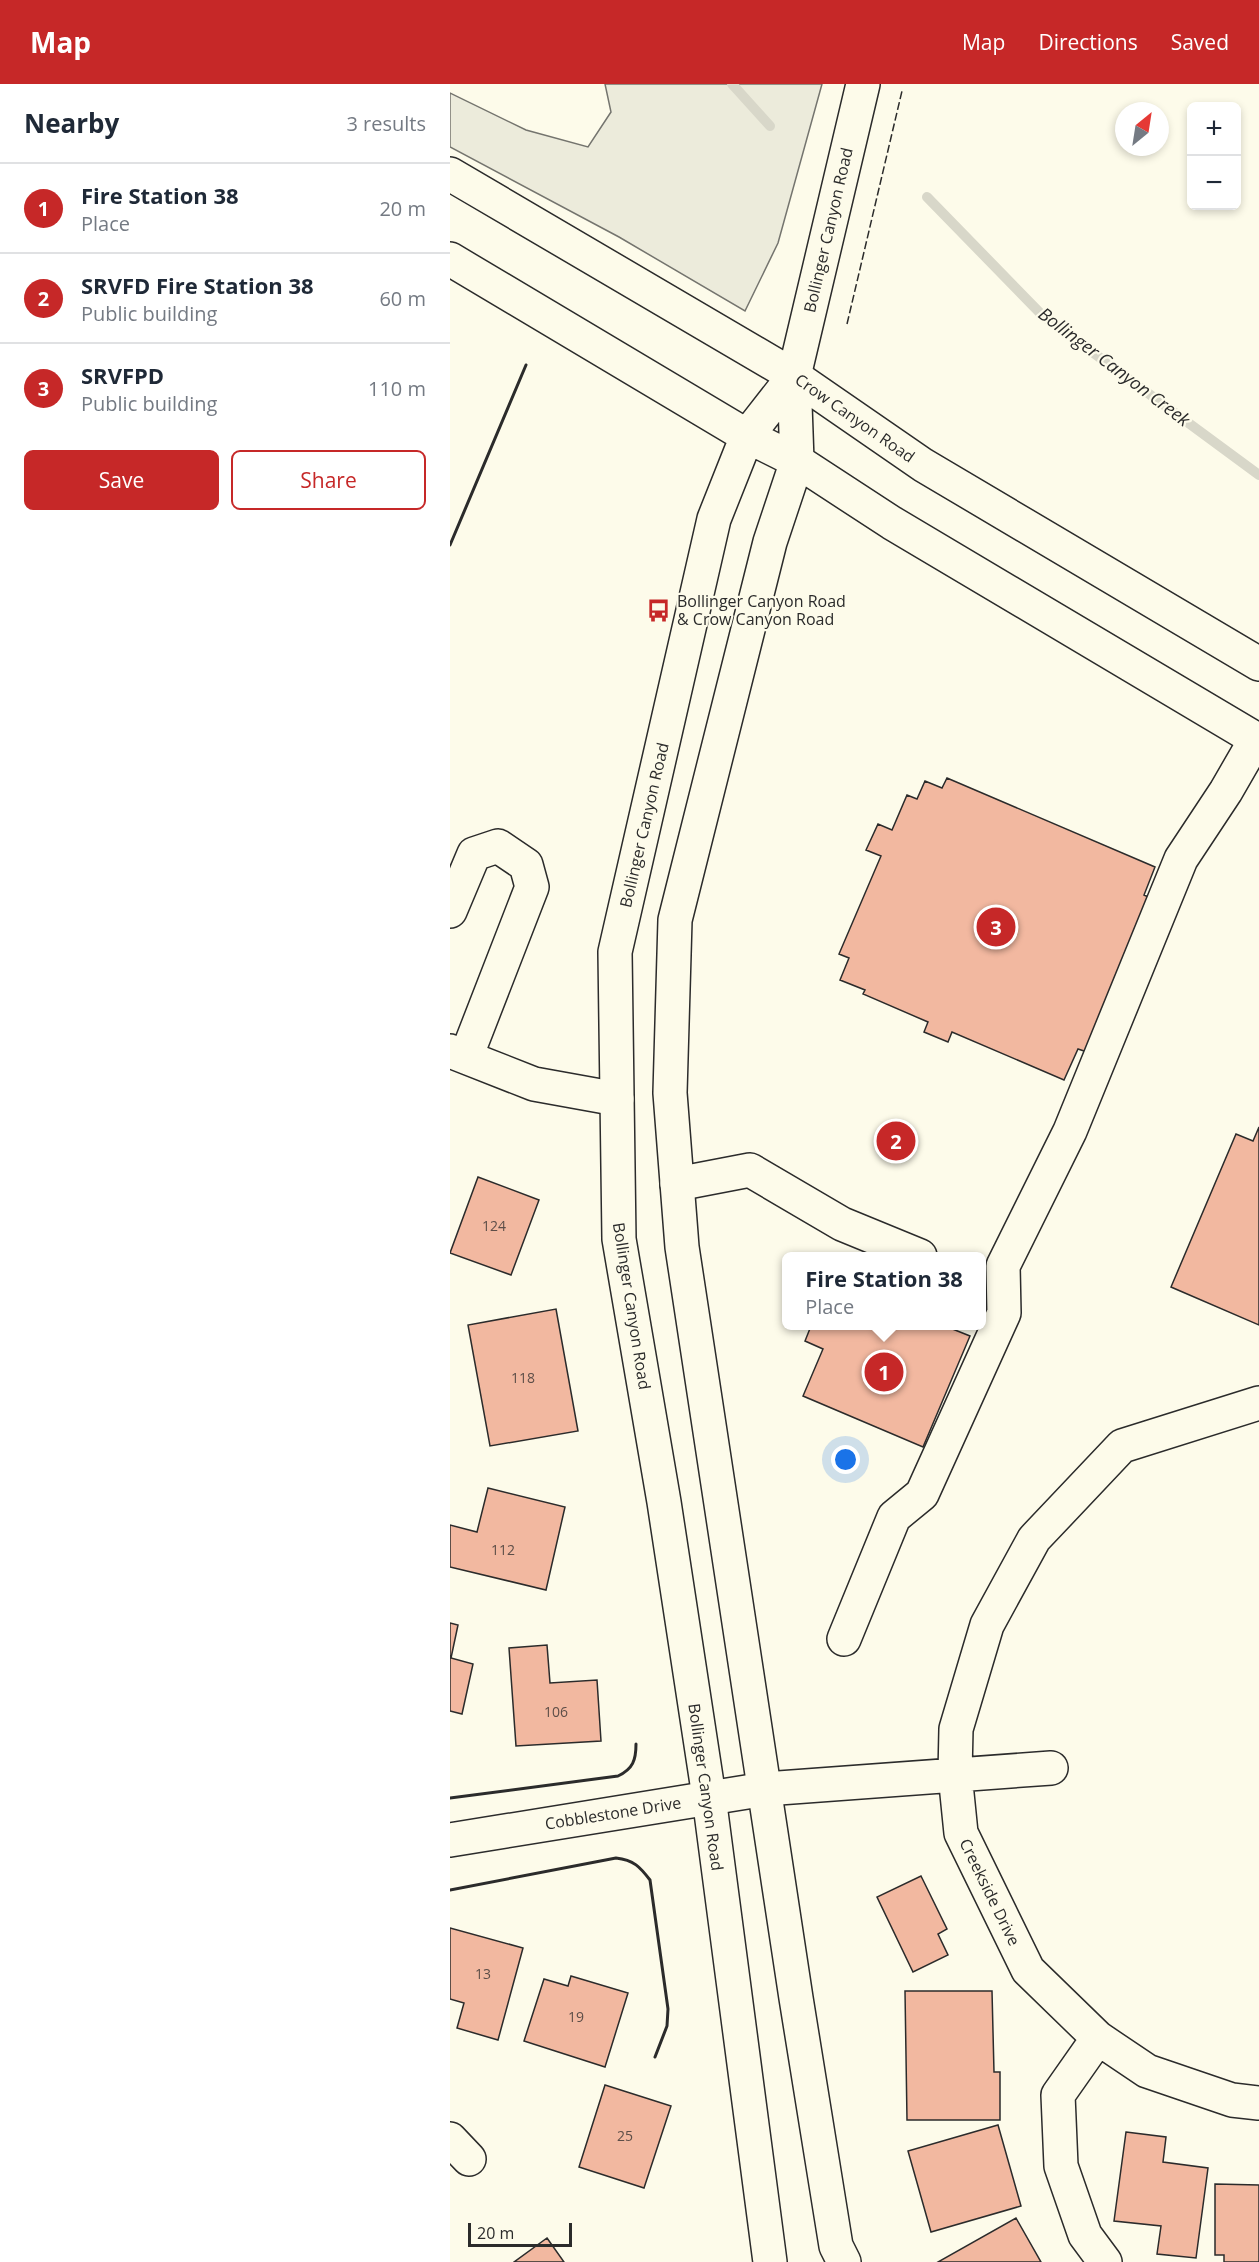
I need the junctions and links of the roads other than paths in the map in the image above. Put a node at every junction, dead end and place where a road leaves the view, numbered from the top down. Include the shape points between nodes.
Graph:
1 (863, 84) edge
2 (450, 174) edge
3 (450, 259) edge
4 (794, 376) junction
5 (747, 436) junction
6 (797, 461) junction
7 (1259, 664) edge
8 (1258, 740) edge
9 (450, 911) edge
10 (458, 1054) edge
11 (617, 1099) junction
12 (677, 1184) junction
13 (908, 1252) edge
14 (993, 1287) edge
15 (1259, 1403) edge
16 (844, 1639) dead end
17 (1051, 1768) dead end
18 (955, 1774) junction
19 (765, 1789) junction
20 (709, 1797) junction
21 (450, 1840) edge
22 (1098, 2038) junction
23 (1259, 2103) edge
24 (770, 2262) edge
25 (844, 2262) edge
26 (1105, 2262) edge

1 - 4 main road, Bollinger Canyon Road
2 - 4 main road, Crow Canyon Road
3 - 5 main road
4 - 5 main road, Bollinger Canyon Road
4 - 6 main road, Bollinger Canyon Road
4 - 7 main road, Crow Canyon Road via 923,465
5 - 6 main road
5 - 11 main road, Bollinger Canyon Road via 714,519 615,952
6 - 8 main road via 892,523
6 - 12 main road, Bollinger Canyon Road via 770,542 675,920 670,1093
8 - 14 main road via 1181,859 1070,1131
9 - 10 main road via 474,854 498,846 525,865 532,887
10 - 11 main road via 534,1084
11 - 20 main road, Bollinger Canyon Road via 619,1239
12 - 13 main road via 750,1170 842,1224
12 - 19 main road, Bollinger Canyon Road via 682,1247
14 - 16 main road via 1004,1313 922,1494 894,1517
15 - 18 main road, Creekside Drive via 1122,1446 1034,1539 987,1625 956,1729
17 - 18 main road, Cobblestone Drive
18 - 19 main road, Cobblestone Drive
18 - 22 main road, Creekside Drive via 961,1833 1028,1970
19 - 20 main road, Cobblestone Drive
19 - 25 main road, Bollinger Canyon Road via 836,2246
20 - 21 main road, Cobblestone Drive
20 - 24 main road, Bollinger Canyon Road
22 - 23 main road, Creekside Drive via 1147,2071 1232,2100
22 - 26 main road via 1058,2095 1061,2166 1085,2235

